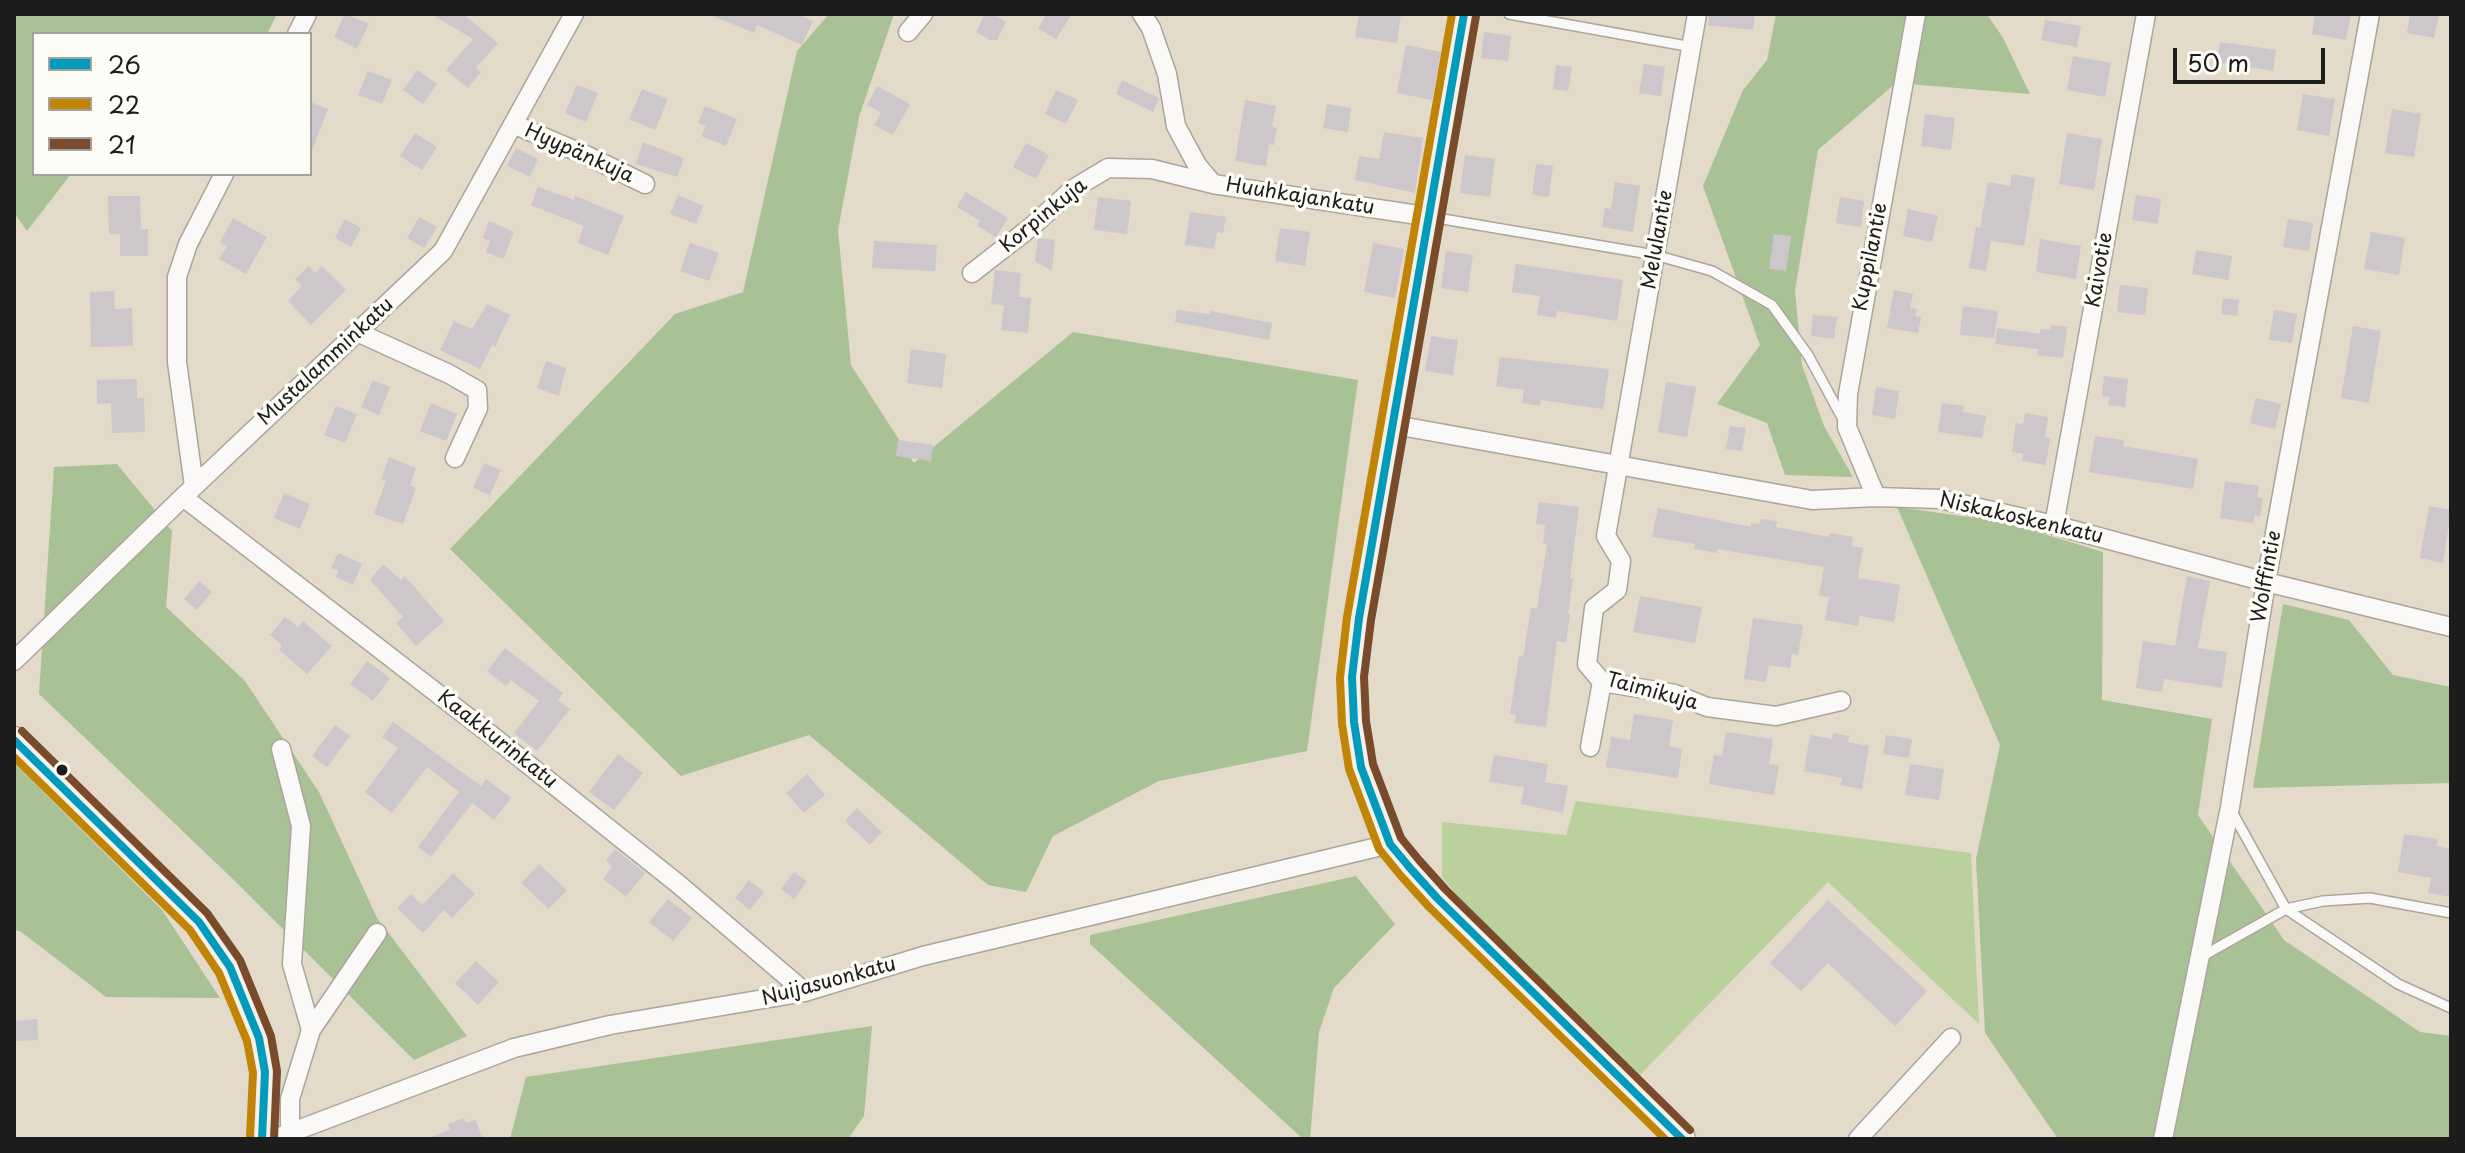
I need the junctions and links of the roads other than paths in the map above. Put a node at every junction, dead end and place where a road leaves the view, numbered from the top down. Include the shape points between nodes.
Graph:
1 (307, 14) edge
2 (574, 14) edge
3 (923, 14) edge
4 (1142, 14) edge
5 (1464, 14) edge
6 (1509, 14) edge
7 (1697, 14) edge
8 (1916, 14) edge
9 (2146, 14) edge
10 (2370, 14) edge
11 (298, 32) edge
12 (908, 32) dead end
13 (1692, 47) junction
14 (513, 124) junction
15 (223, 176) edge
16 (645, 184) dead end
17 (1213, 184) junction
18 (1431, 217) junction
19 (1655, 255) junction
20 (972, 273) dead end
21 (357, 332) junction
22 (1395, 425) junction
23 (1847, 427) junction
24 (455, 458) dead end
25 (1618, 465) junction
26 (188, 492) junction
27 (1876, 497) junction
28 (2054, 525) junction
29 (2266, 582) junction
30 (2451, 627) edge
31 (14, 661) edge
32 (1602, 682) junction
33 (1841, 701) dead end
34 (14, 740) edge
35 (1590, 747) dead end
36 (281, 749) dead end
37 (2230, 807) junction
38 (1390, 844) junction
39 (2286, 909) junction
40 (2451, 913) edge
41 (377, 933) dead end
42 (2199, 959) junction
43 (805, 992) junction
44 (2451, 1008) edge
45 (311, 1030) junction
46 (1951, 1038) dead end
47 (282, 1136) edge
48 (262, 1139) edge
49 (1682, 1139) edge
50 (1858, 1139) edge
51 (2163, 1139) edge

1 - 11 street
2 - 14 street, Mustalamminkatu
3 - 12 street
4 - 17 street, Huuhkajankatu via 1167,74 1176,126
5 - 18 street
6 - 13 lane
7 - 13 street, Melulantie
8 - 23 street, Kuppilantie via 1859,322
9 - 28 street, Kaivotie
10 - 29 street, Wolffintie
13 - 19 street, Melulantie
14 - 16 street, Hyypänkuja
14 - 21 street, Mustalamminkatu via 443,251
15 - 26 street via 177,277 177,362
17 - 18 street, Huuhkajankatu
17 - 20 street, Korpinkuja via 1152,169 1108,168 1073,189
18 - 19 lane
18 - 22 street
19 - 23 lane via 1712,271 1772,305 1808,355
19 - 25 street, Melulantie
21 - 24 street via 477,390 478,408
21 - 26 street, Mustalamminkatu
22 - 25 street, Niskakoskenkatu
22 - 38 street via 1352,677 1361,767
23 - 27 street, Kuppilantie
25 - 27 street, Niskakoskenkatu via 1812,500
25 - 32 street, Taimikuja via 1606,536 1621,561 1617,590 1594,608 1587,664
26 - 31 street, Mustalamminkatu
26 - 43 street, Kaakkurinkatu via 677,883
27 - 28 street, Niskakoskenkatu via 1940,499
28 - 29 street, Niskakoskenkatu
29 - 30 street, Niskakoskenkatu
29 - 37 street, Wolffintie
32 - 33 street, Taimikuja via 1675,694 1707,707 1776,716
32 - 35 street
34 - 48 street via 199,922 230,967 259,1038 265,1072
36 - 45 street via 301,826 292,964
37 - 39 lane
37 - 42 street, Wolffintie
38 - 43 street, Nuijasuonkatu via 937,952
38 - 49 street via 1437,898
39 - 40 lane via 2370,898
39 - 42 lane
39 - 44 lane via 2398,984
41 - 45 street
42 - 51 street, Wolffintie
43 - 47 street, Nuijasuonkatu via 610,1025 514,1048
45 - 47 street
46 - 50 street

